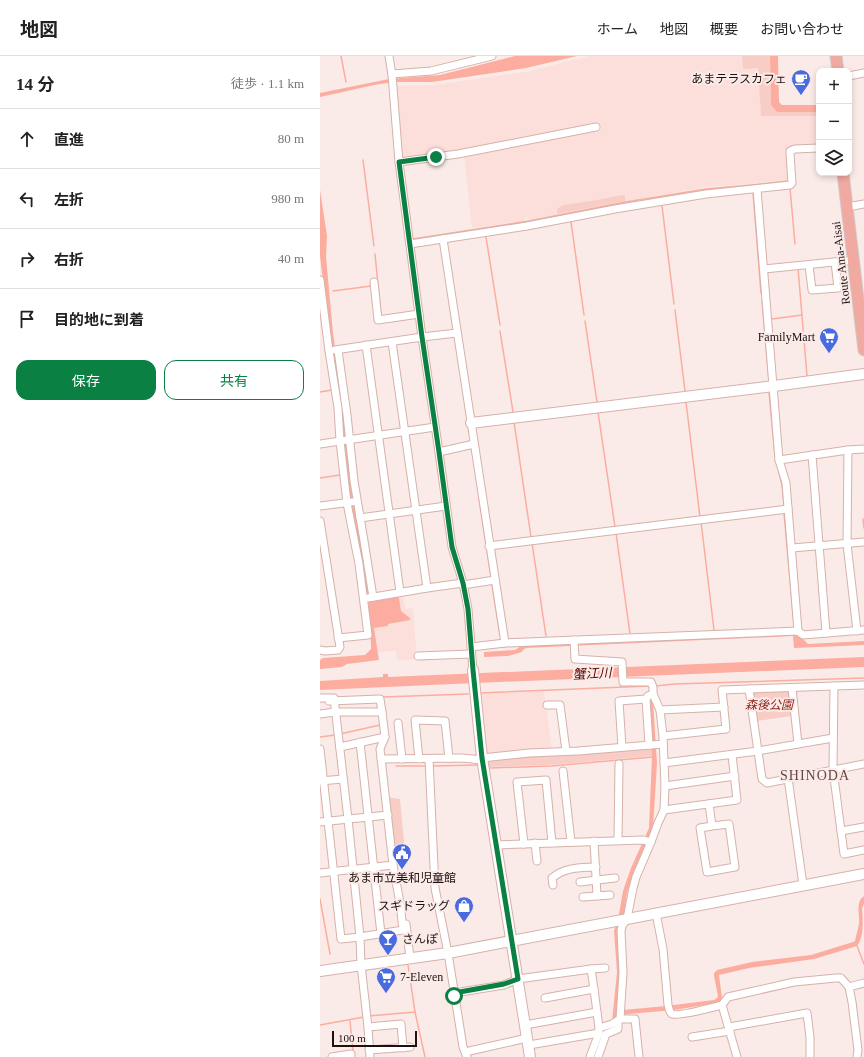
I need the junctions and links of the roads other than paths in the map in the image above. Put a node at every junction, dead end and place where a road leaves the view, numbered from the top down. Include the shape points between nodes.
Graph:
1 (389, 56) edge
2 (492, 56) edge
3 (831, 56) edge
4 (836, 56) edge
5 (832, 68) edge
6 (838, 68) edge
7 (864, 73) edge
8 (852, 75) edge
9 (392, 78) junction
10 (596, 127) dead end
11 (816, 148) edge
12 (399, 162) junction
13 (843, 176) edge
14 (851, 176) edge
15 (757, 188) junction
16 (858, 205) edge
17 (443, 239) junction
18 (410, 244) junction
19 (854, 260) junction
20 (835, 262) junction
21 (808, 265) junction
22 (764, 269) junction
23 (320, 281) edge
24 (374, 282) dead end
25 (863, 282) edge
26 (864, 304) edge
27 (419, 314) junction
28 (457, 333) junction
29 (422, 337) junction
30 (392, 342) junction
31 (366, 346) junction
32 (333, 350) junction
33 (864, 350) edge
34 (864, 374) edge
35 (774, 386) junction
36 (471, 423) junction
37 (435, 427) junction
38 (405, 431) junction
39 (378, 435) junction
40 (345, 440) junction
41 (320, 444) edge
42 (474, 444) junction
43 (864, 449) edge
44 (848, 450) junction
45 (439, 452) junction
46 (812, 455) junction
47 (779, 460) junction
48 (352, 502) junction
49 (320, 506) edge
50 (446, 506) junction
51 (788, 508) junction
52 (416, 510) junction
53 (389, 514) junction
54 (360, 518) junction
55 (320, 522) edge
56 (864, 542) edge
57 (847, 544) junction
58 (489, 546) junction
59 (819, 546) junction
60 (792, 548) junction
61 (495, 580) junction
62 (463, 584) junction
63 (427, 588) junction
64 (400, 592) junction
65 (368, 598) junction
66 (798, 631) junction
67 (860, 631) edge
68 (826, 633) junction
69 (338, 638) junction
70 (574, 642) junction
71 (504, 643) junction
72 (320, 650) edge
73 (471, 650) junction
74 (418, 656) dead end
75 (473, 670) joint
76 (834, 686) junction
77 (864, 686) edge
78 (792, 688) junction
79 (749, 689) junction
80 (653, 694) junction
81 (320, 698) edge
82 (646, 699) junction
83 (334, 701) junction
84 (320, 702) edge
85 (547, 705) dead end
86 (724, 707) junction
87 (660, 710) junction
88 (335, 712) junction
89 (382, 712) junction
90 (320, 714) edge
91 (398, 723) dead end
92 (663, 736) junction
93 (385, 737) junction
94 (833, 738) junction
95 (360, 742) junction
96 (655, 744) junction
97 (798, 744) junction
98 (340, 747) junction
99 (622, 747) junction
100 (320, 749) edge
101 (566, 751) junction
102 (758, 752) junction
103 (732, 755) junction
104 (449, 758) junction
105 (381, 759) junction
106 (402, 759) junction
107 (419, 759) junction
108 (482, 759) junction
109 (429, 763) junction
110 (664, 763) junction
111 (618, 764) dead end
112 (864, 764) edge
113 (833, 770) junction
114 (563, 771) dead end
115 (735, 776) junction
116 (788, 778) junction
117 (343, 779) junction
118 (321, 781) edge
119 (665, 786) junction
120 (709, 804) junction
121 (664, 810) junction
122 (388, 815) junction
123 (369, 817) junction
124 (348, 820) junction
125 (324, 822) edge
126 (712, 826) junction
127 (864, 827) edge
128 (841, 831) junction
129 (618, 840) junction
130 (594, 841) junction
131 (647, 841) junction
132 (571, 842) junction
133 (535, 843) junction
134 (552, 843) junction
135 (524, 844) junction
136 (496, 845) junction
137 (864, 850) edge
138 (537, 861) dead end
139 (393, 865) junction
140 (374, 867) junction
141 (596, 867) junction
142 (353, 870) junction
143 (333, 872) junction
144 (320, 874) edge
145 (864, 874) edge
146 (615, 878) dead end
147 (596, 880) junction
148 (580, 882) dead end
149 (553, 885) dead end
150 (803, 885) junction
151 (402, 889) dead end
152 (610, 895) dead end
153 (597, 896) junction
154 (583, 897) dead end
155 (656, 913) junction
156 (622, 920) junction
157 (381, 934) junction
158 (360, 937) junction
159 (511, 941) junction
160 (448, 953) junction
161 (410, 958) junction
162 (361, 965) junction
163 (605, 968) dead end
164 (591, 969) junction
165 (320, 971) edge
166 (518, 979) junction
167 (864, 983) edge
168 (849, 987) junction
169 (594, 989) junction
170 (454, 993) junction
171 (545, 998) dead end
172 (722, 1005) junction
173 (597, 1012) junction
174 (617, 1020) junction
175 (525, 1025) junction
176 (368, 1027) junction
177 (729, 1029) junction
178 (599, 1031) junction
179 (692, 1037) dead end
180 (528, 1042) junction
181 (860, 1052) edge
182 (370, 1054) edge
183 (466, 1055) edge
184 (332, 1057) edge
185 (351, 1057) edge
186 (530, 1057) edge
187 (590, 1057) edge
188 (598, 1057) edge
189 (639, 1057) edge
190 (737, 1057) edge
191 (810, 1057) edge

1 - 9 street
2 - 9 street
3 - 5 main road
4 - 6 main road
7 - 8 street
9 - 12 street
10 - 12 street via 458,154
11 - 15 street via 790,151 790,185
12 - 18 street
13 - 19 main road, Route Ama-Aisai
14 - 16 main road, Route Ama-Aisai
15 - 17 street via 698,195
15 - 22 street
16 - 25 main road, Route Ama-Aisai
17 - 18 street
17 - 28 street
18 - 27 street
19 - 20 street
19 - 33 main road, Route Ama-Aisai
20 - 21 street
20 - 21 street via 838,288 812,290
21 - 22 street
22 - 35 street
23 - 32 street
24 - 27 street via 378,320
25 - 26 main road, Route Ama-Aisai
27 - 29 street
28 - 29 street
28 - 36 street
29 - 30 street
29 - 37 street
30 - 31 street
30 - 38 street
31 - 32 street
31 - 39 street
32 - 40 street
34 - 35 street
35 - 36 street
35 - 47 street
36 - 42 street
37 - 38 street
37 - 45 street
38 - 39 street
38 - 52 street
39 - 40 street
39 - 53 street
40 - 41 street
40 - 48 street via 354,481
42 - 45 street
42 - 58 street
43 - 44 street
44 - 46 street
44 - 57 street
45 - 50 street
46 - 47 street
46 - 59 street
47 - 51 street via 786,483
48 - 49 street
48 - 54 street
48 - 65 street
50 - 52 street
50 - 62 street via 452,547
51 - 58 street
51 - 60 street
52 - 53 street
52 - 63 street
53 - 54 street
53 - 64 street
54 - 65 street
55 - 69 street
56 - 57 street
57 - 59 street
57 - 67 street
58 - 61 street
59 - 60 street
59 - 68 street
60 - 66 street
61 - 62 street
61 - 71 street
62 - 63 street
62 - 73 street
63 - 64 street
64 - 65 street
65 - 69 street via 368,635
66 - 68 street via 803,635
66 - 70 street
67 - 68 street
69 - 72 street via 338,650
70 - 71 street
70 - 80 street via 575,660 622,662 623,682 651,682
71 - 73 street
73 - 74 street
73 - 75 street
75 - 108 street
76 - 77 street
76 - 78 street
76 - 94 street
78 - 79 street
78 - 97 street
79 - 86 street via 722,690
79 - 102 street
80 - 82 street
80 - 87 street
81 - 83 street via 334,698
82 - 96 street
82 - 99 street via 619,701
83 - 84 street
83 - 88 street
83 - 89 street via 380,699
85 - 101 street via 560,705
86 - 87 street
86 - 92 street via 726,730
87 - 92 street
88 - 89 street
88 - 90 street
88 - 98 street
89 - 93 street
91 - 106 street
92 - 96 street
93 - 95 street
93 - 105 street via 380,749
94 - 97 street
94 - 113 street
95 - 98 street
95 - 123 street
96 - 99 street
96 - 110 street
97 - 102 street
98 - 117 street
99 - 101 street
100 - 118 street
101 - 108 street
102 - 103 street
102 - 116 street via 762,779 766,783
103 - 110 street
103 - 115 street
104 - 107 street via 445,721 415,720
104 - 108 street
104 - 109 street
105 - 106 street
105 - 122 street
106 - 107 street
107 - 109 street
108 - 136 street
109 - 160 street via 435,888
110 - 119 street
111 - 129 street
112 - 113 street
113 - 116 street
113 - 128 street
114 - 132 street
115 - 119 street
115 - 120 street via 737,800
116 - 150 street
117 - 118 street
117 - 124 street
118 - 125 street
119 - 121 street
120 - 121 street
120 - 126 street
121 - 131 street
122 - 123 street
122 - 139 street
123 - 124 street
123 - 140 street
124 - 125 street
124 - 142 street
125 - 143 street
126 - 126 street via 728,824 735,867 707,872 700,828
127 - 128 street
128 - 137 street via 844,854
129 - 130 street
129 - 131 street
130 - 132 street
130 - 141 street
131 - 156 street
132 - 134 street
133 - 134 street
133 - 135 street
133 - 138 street
134 - 135 street via 546,780 517,782
135 - 136 street
136 - 159 street
139 - 140 street
139 - 157 street via 403,930
140 - 142 street
140 - 157 street
141 - 147 street
141 - 149 street via 562,871 552,878
142 - 143 street
142 - 158 street
143 - 144 street
143 - 158 street via 341,939
145 - 150 street
146 - 147 street
147 - 148 street
147 - 153 street
150 - 155 street
151 - 161 street
152 - 153 street
153 - 154 street
155 - 156 street
155 - 172 street via 663,949 669,1008 672,1014
156 - 159 street
156 - 174 street via 623,973 621,1008
157 - 158 street
158 - 162 street
159 - 160 street
159 - 166 street
160 - 161 street
160 - 170 street
161 - 162 street
162 - 165 street
162 - 176 street
163 - 164 street
164 - 166 street
164 - 169 street
166 - 170 street
166 - 175 street
167 - 168 street
168 - 172 street via 841,978 794,982 728,996
168 - 181 street
169 - 171 street
169 - 173 street
170 - 183 street
172 - 177 street
173 - 175 street
173 - 178 street
174 - 178 street
174 - 188 street via 618,1029 606,1034
174 - 189 street via 634,1019
175 - 180 street
176 - 182 street
176 - 182 street via 401,1024 406,1047
177 - 179 street
177 - 190 street
177 - 191 street via 807,1013
178 - 180 street
178 - 187 street
180 - 183 street
180 - 186 street
184 - 185 street via 351,1054

